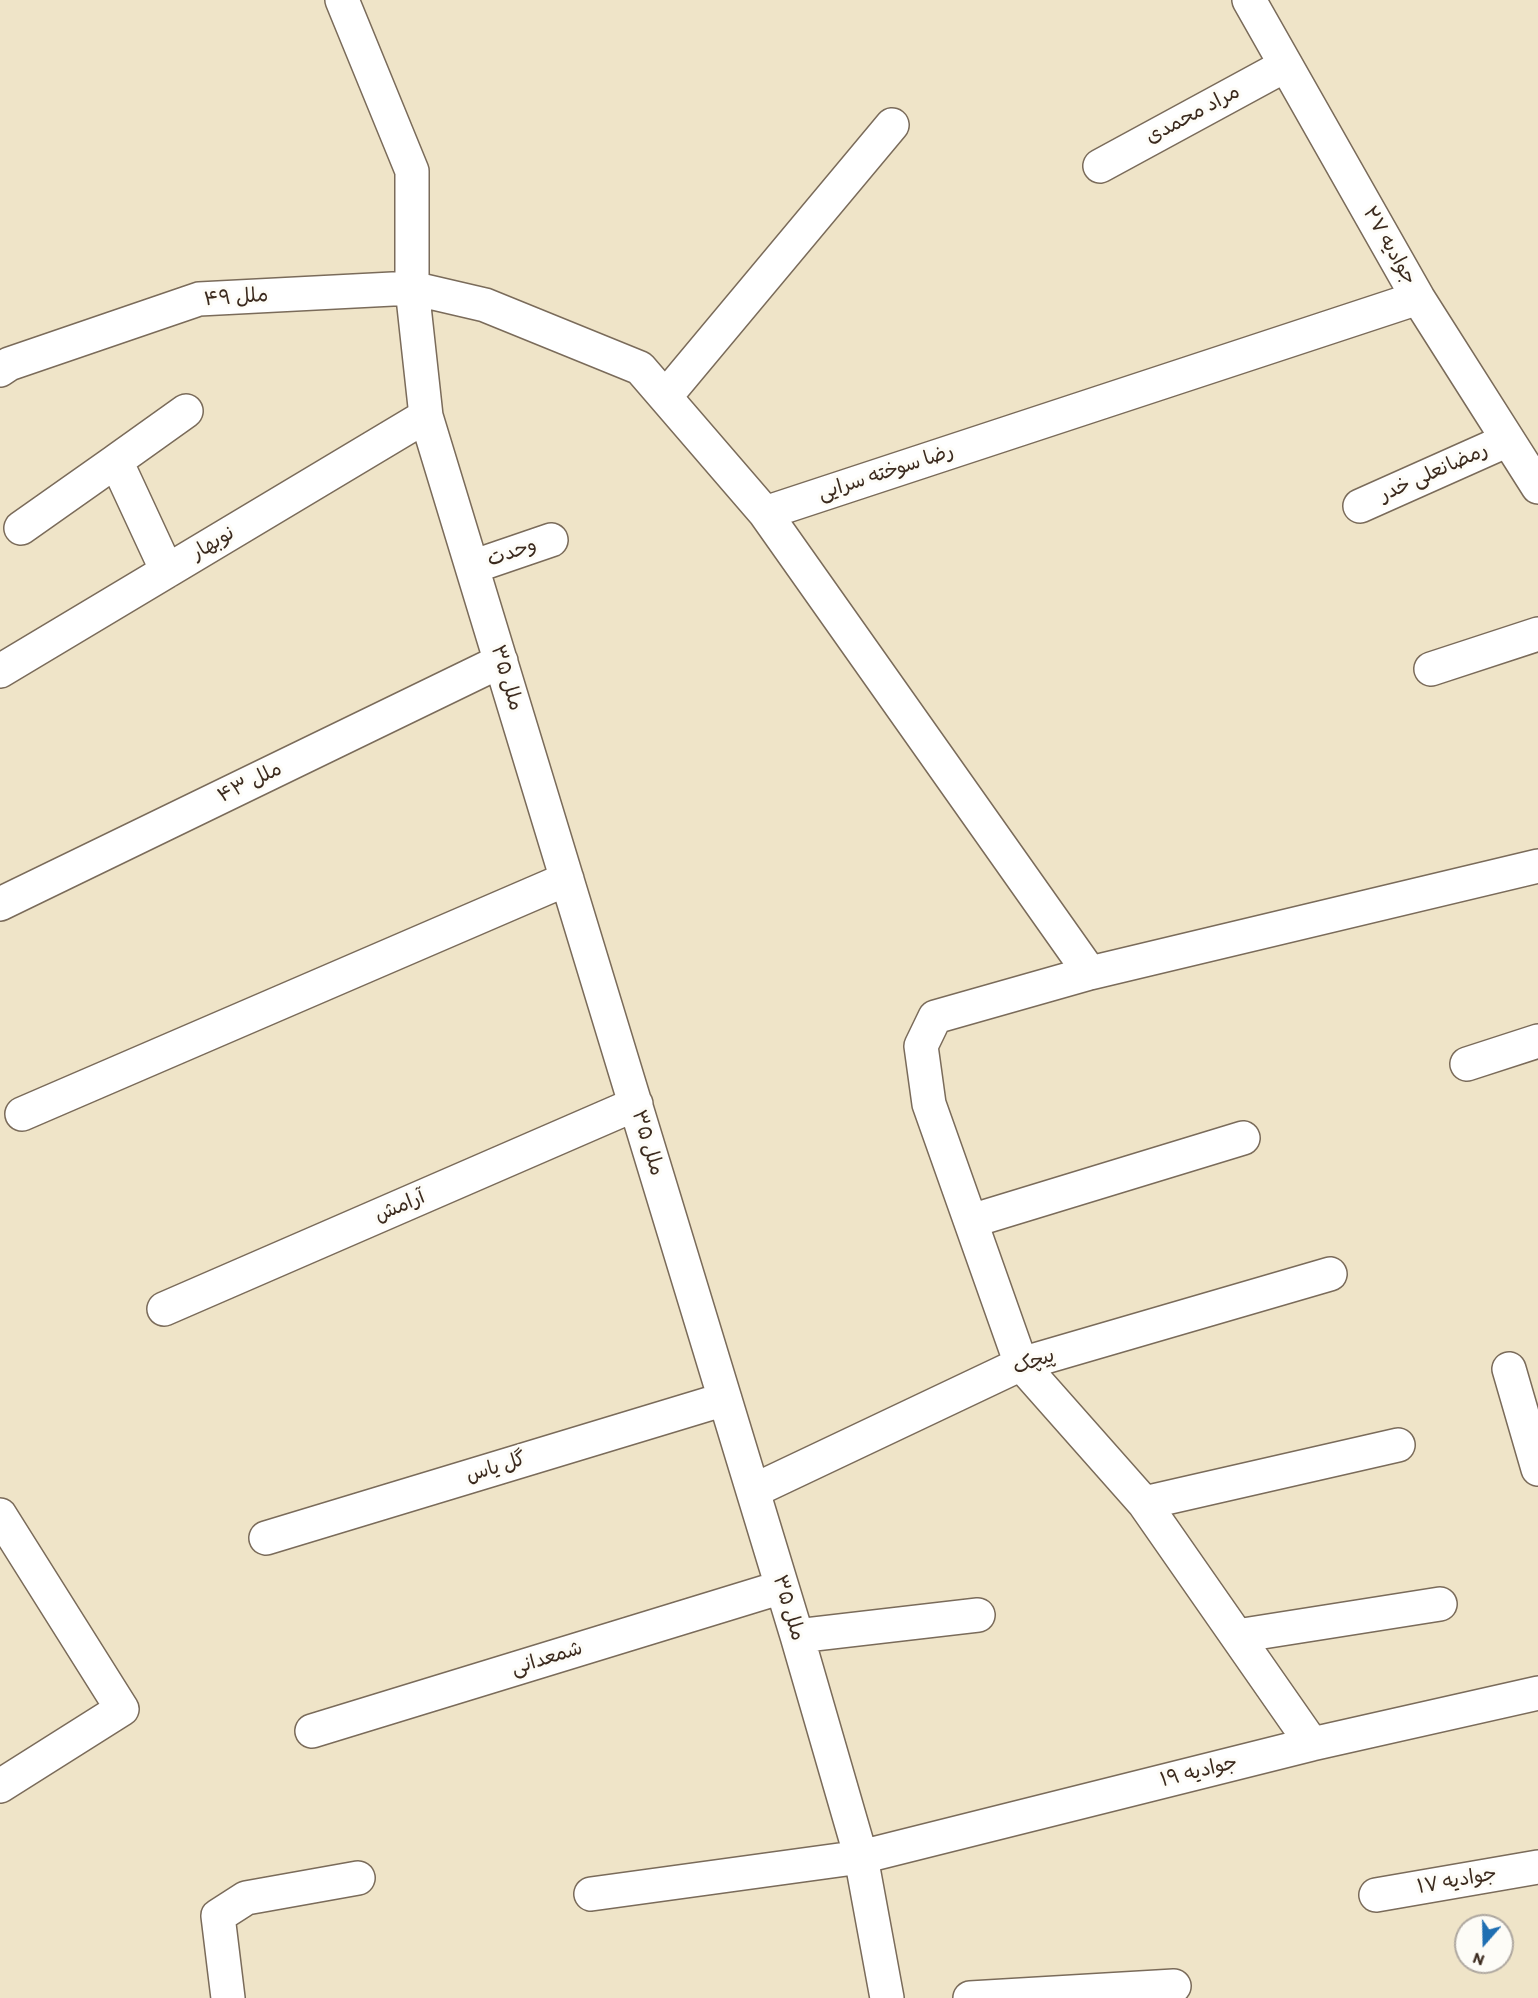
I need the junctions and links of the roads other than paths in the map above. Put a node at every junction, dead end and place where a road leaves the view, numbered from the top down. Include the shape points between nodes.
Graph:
1 (342, 0) edge
2 (1249, 0) edge
3 (1286, 65) junction
4 (892, 125) dead end
5 (1100, 166) dead end
6 (412, 288) junction
7 (1418, 298) junction
8 (0, 370) edge
9 (665, 397) junction
10 (186, 411) dead end
11 (426, 416) junction
12 (1508, 440) junction
13 (116, 461) junction
14 (1538, 488) edge
15 (1360, 506) dead end
16 (765, 513) junction
17 (21, 528) dead end
18 (551, 540) dead end
19 (472, 567) junction
20 (167, 572) junction
21 (1538, 634) edge
22 (501, 662) junction
23 (1431, 669) dead end
24 (0, 670) edge
25 (1538, 866) edge
26 (567, 879) junction
27 (0, 904) edge
28 (1090, 973) junction
29 (1538, 1041) edge
30 (1467, 1064) dead end
31 (636, 1104) junction
32 (22, 1114) dead end
33 (1243, 1138) dead end
34 (971, 1221) junction
35 (1330, 1274) dead end
36 (164, 1309) dead end
37 (1021, 1364) junction
38 (1509, 1369) dead end
39 (725, 1399) junction
40 (1398, 1445) dead end
41 (1538, 1469) edge
42 (753, 1491) junction
43 (1144, 1503) junction
44 (4, 1529) edge
45 (266, 1538) dead end
46 (782, 1587) junction
47 (1440, 1604) dead end
48 (978, 1615) dead end
49 (797, 1636) junction
50 (1237, 1636) junction
51 (1538, 1693) edge
52 (312, 1731) dead end
53 (1312, 1744) junction
54 (0, 1786) edge
55 (861, 1857) junction
56 (1538, 1867) edge
57 (358, 1878) dead end
58 (591, 1894) dead end
59 (1376, 1895) dead end
60 (1174, 1986) dead end
61 (228, 1998) edge
62 (886, 1998) edge
63 (970, 1998) edge

1 - 6 street, ملل ۳۵ via 412,171
2 - 3 street, جوادیه ۲۷
3 - 5 street, مراد محمدی
3 - 7 street, جوادیه ۲۷
4 - 9 street
6 - 8 street, ملل ۴۹ via 198,299
6 - 9 street via 485,304 640,368
6 - 11 street, ملل ۳۵
7 - 12 street, جوادیه ۲۷
7 - 16 street, رضا سوخته سرایی
9 - 16 street
10 - 13 street
11 - 19 street, ملل ۳۵
11 - 20 street, نوبهار
12 - 14 street, جوادیه ۲۷
12 - 15 street, رمضانعلی خدر
13 - 17 street
13 - 20 street
16 - 28 street
18 - 19 street, وحدت
19 - 22 street, ملل ۳۵
20 - 24 street, نوبهار
21 - 23 street
22 - 26 street, ملل ۳۵
22 - 27 street, ملل ۴۳
25 - 28 street
26 - 31 street, ملل ۳۵
26 - 32 street
28 - 34 street via 935,1017 921,1046 929,1104
29 - 30 street
31 - 36 street, آرامش
31 - 39 street, ملل ۳۵
33 - 34 street
34 - 37 street
35 - 37 street, پیچک
37 - 42 street, پیچک
37 - 43 street
38 - 41 street
39 - 42 street, ملل ۳۵
39 - 45 street, گل یاس
40 - 43 street
42 - 46 street, ملل ۳۵
43 - 50 street
44 - 54 street via 122,1708
46 - 49 street, ملل ۳۵
46 - 52 street, شمعدانی
47 - 50 street
48 - 49 street
49 - 55 street, ملل ۳۵
50 - 53 street
51 - 53 street, جوادیه ۱۹
53 - 55 street, جوادیه ۱۹
55 - 58 street, جوادیه ۱۹
55 - 62 street, ملل ۳۵
56 - 59 street, جوادیه ۱۷
57 - 61 street via 246,1898 218,1916
60 - 63 street

